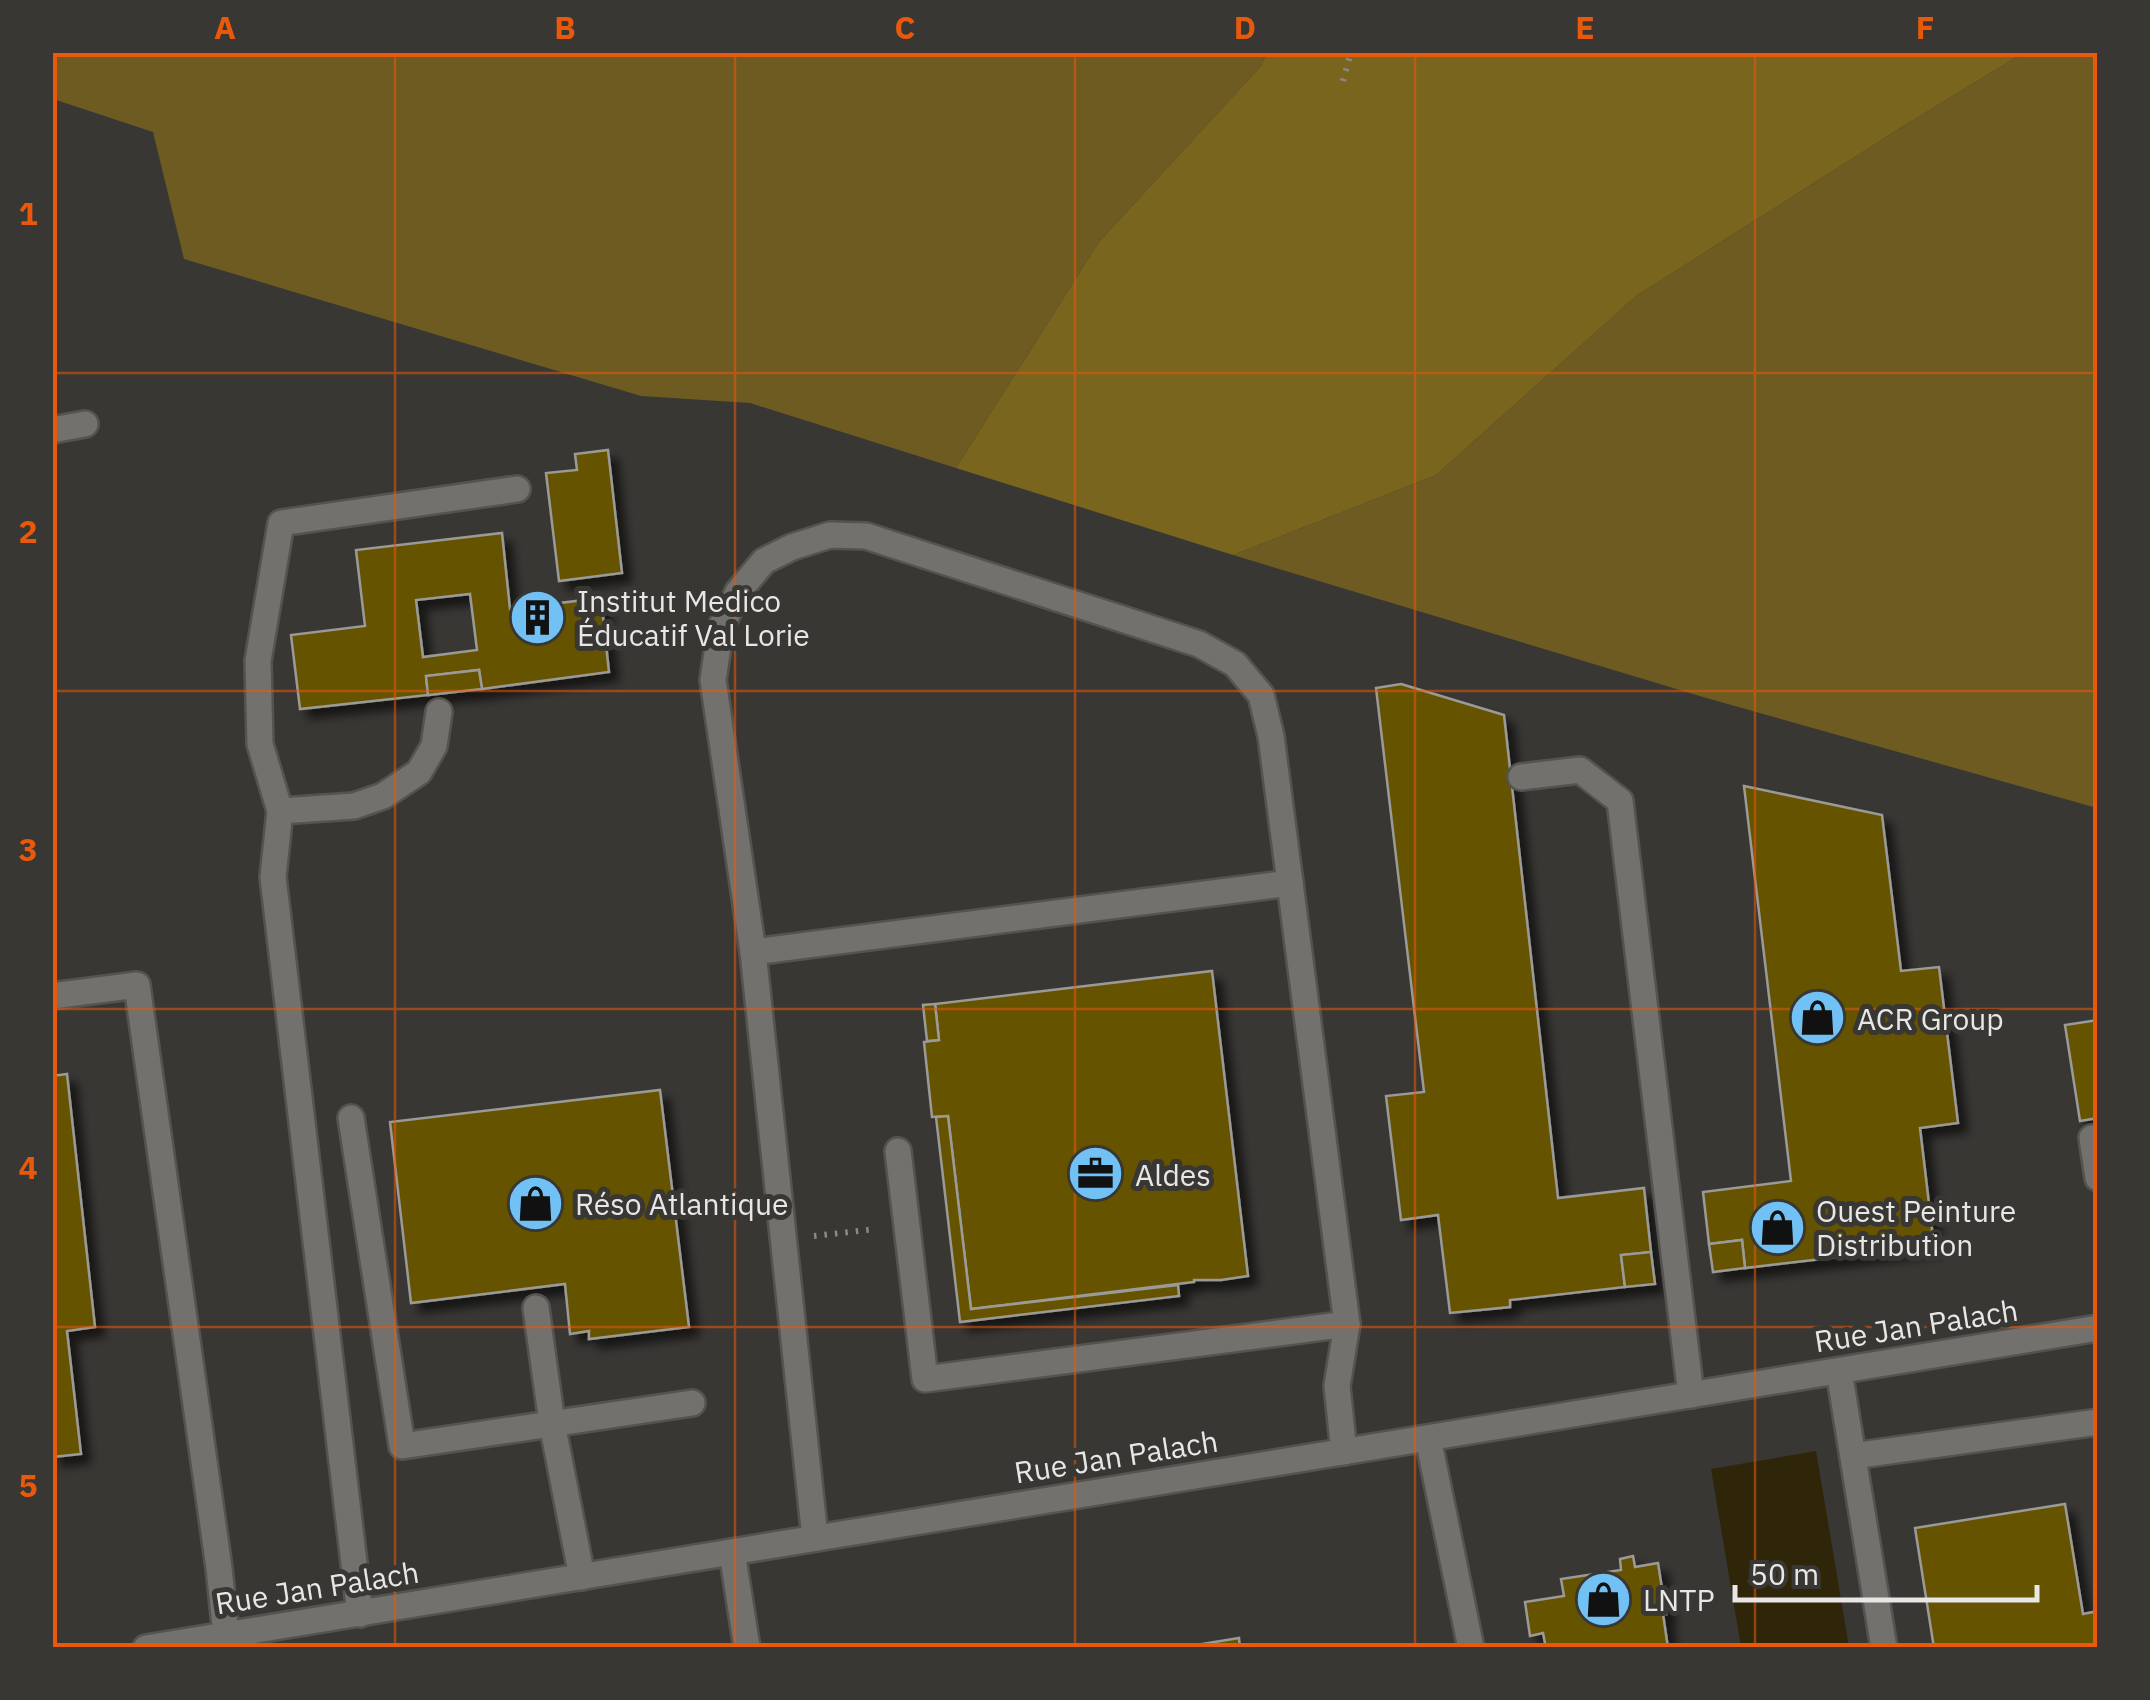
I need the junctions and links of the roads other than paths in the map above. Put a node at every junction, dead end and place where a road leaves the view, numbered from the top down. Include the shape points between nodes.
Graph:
1 (85, 424) dead end
2 (52, 430) edge
3 (517, 488) dead end
4 (439, 712) dead end
5 (1520, 777) dead end
6 (280, 811) junction
7 (1290, 884) junction
8 (753, 952) junction
9 (52, 996) edge
10 (351, 1118) dead end
11 (2092, 1138) dead end
12 (898, 1151) dead end
13 (2098, 1178) edge
14 (536, 1308) dead end
15 (1348, 1324) junction
16 (2098, 1328) edge
17 (1840, 1370) junction
18 (1691, 1395) junction
19 (692, 1403) dead end
20 (2098, 1422) edge
21 (552, 1423) junction
22 (1428, 1438) junction
23 (1344, 1452) junction
24 (1854, 1456) junction
25 (815, 1538) junction
26 (732, 1552) junction
27 (582, 1576) junction
28 (360, 1614) junction
29 (226, 1635) junction
30 (179, 1645) edge
31 (146, 1648) edge
32 (748, 1648) edge
33 (1472, 1648) edge
34 (1884, 1648) edge

1 - 2 street
3 - 6 street via 281,522 258,662 260,744
4 - 6 street via 434,746 419,772 384,796 354,806
5 - 18 street via 1580,770 1620,801
6 - 28 street via 272,877
7 - 8 street
7 - 8 street via 1262,695 1235,664 1199,644 866,536 830,535 764,561 720,627 713,680
7 - 15 street
8 - 25 street
9 - 29 street via 137,985
10 - 21 street via 402,1446
11 - 13 street
12 - 15 street via 925,1379
14 - 21 street
15 - 23 street via 1337,1386
16 - 17 street, Rue Jan Palach
17 - 18 street, Rue Jan Palach
17 - 24 street
18 - 22 street, Rue Jan Palach
19 - 21 street
20 - 24 street
21 - 27 street
22 - 23 street, Rue Jan Palach
22 - 33 street
23 - 25 street, Rue Jan Palach
24 - 34 street
25 - 26 street, Rue Jan Palach
26 - 27 street, Rue Jan Palach
26 - 32 street
27 - 28 street, Rue Jan Palach
28 - 29 street, Rue Jan Palach
29 - 30 street, Rue Jan Palach
30 - 31 street, Rue Jan Palach

